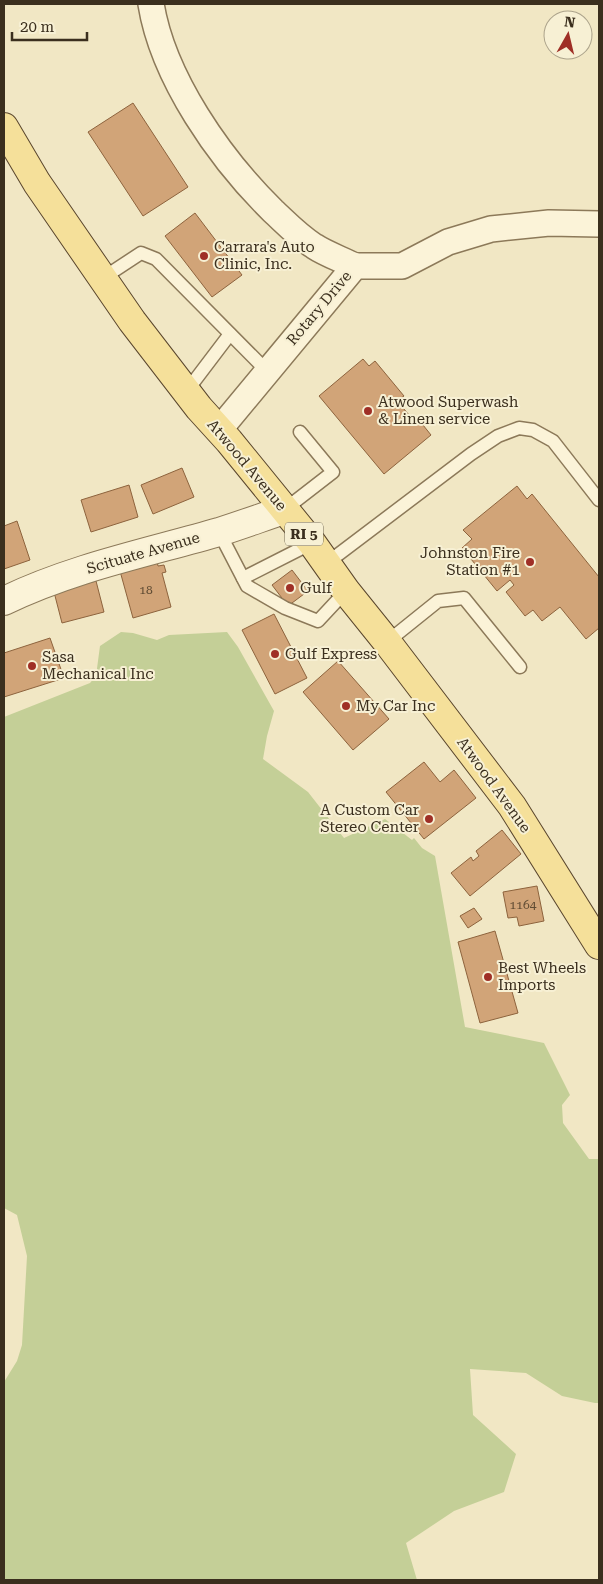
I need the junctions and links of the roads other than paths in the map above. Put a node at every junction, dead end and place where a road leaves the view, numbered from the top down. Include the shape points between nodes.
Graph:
1 (151, 4) edge
2 (4, 127) edge
3 (599, 224) edge
4 (355, 266) junction
5 (103, 278) junction
6 (230, 334) junction
7 (267, 372) junction
8 (186, 392) junction
9 (219, 430) junction
10 (300, 432) dead end
11 (599, 500) edge
12 (284, 510) junction
13 (219, 532) junction
14 (320, 553) junction
15 (243, 578) junction
16 (346, 592) junction
17 (4, 601) edge
18 (387, 642) junction
19 (520, 667) dead end
20 (596, 936) edge

1 - 4 street via 174,75 220,150 255,193 293,230 314,246
2 - 5 main road, Atwood Avenue / RI 5 via 37,183
3 - 4 street, Rotary Drive via 549,223 491,230 448,242 402,266
4 - 7 street, Rotary Drive
5 - 6 lane via 141,253 156,259
5 - 8 main road, Atwood Avenue / RI 5
6 - 7 lane
6 - 8 lane
7 - 9 street, Rotary Drive
8 - 9 main road, Atwood Avenue / RI 5
9 - 12 main road, Atwood Avenue / RI 5
10 - 12 lane via 333,472
11 - 14 lane via 553,441 533,430 519,428 498,436
12 - 13 street, Scituate Avenue
12 - 14 main road, Atwood Avenue / RI 5
13 - 15 lane
13 - 17 street, Scituate Avenue via 70,574
14 - 15 lane
14 - 16 main road, Atwood Avenue / RI 5
15 - 16 lane via 247,586 285,608 318,621
16 - 18 main road, Atwood Avenue / RI 5
18 - 19 lane via 438,601 464,598
18 - 20 main road, Atwood Avenue / RI 5 via 512,806

